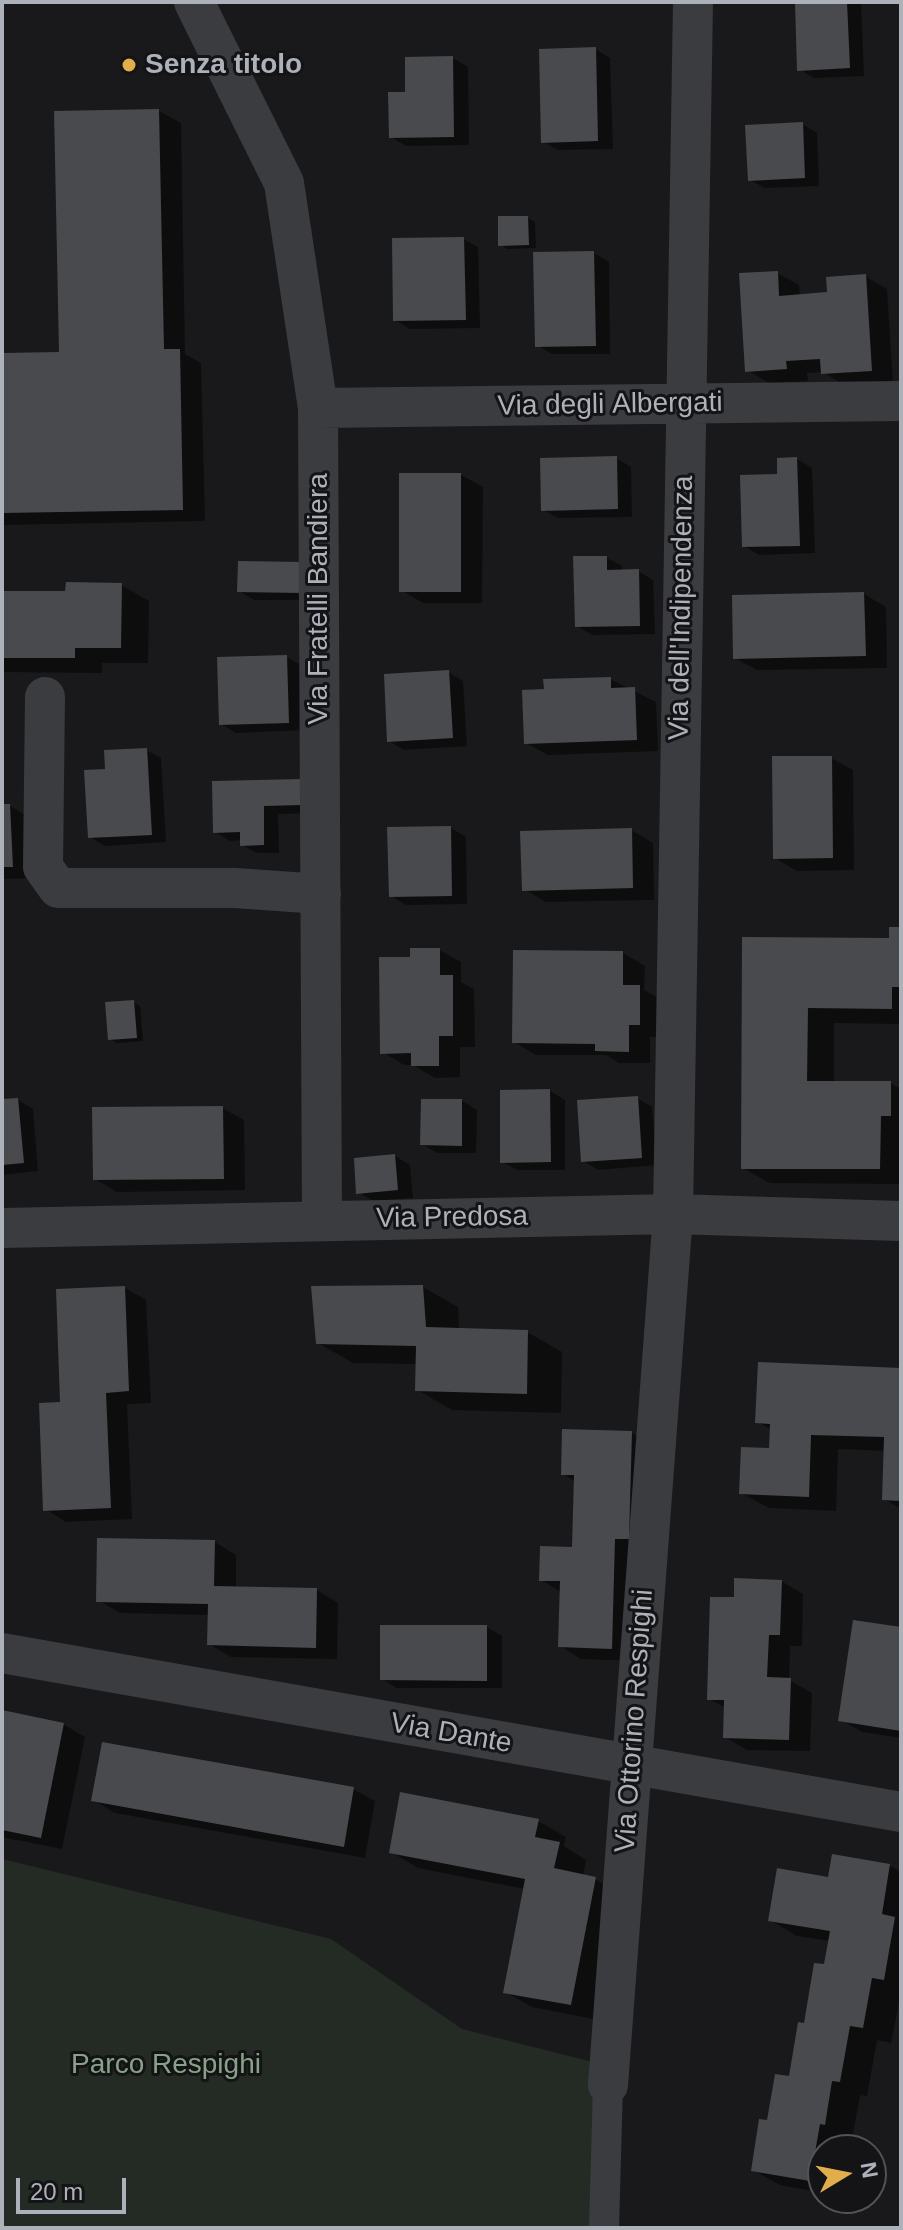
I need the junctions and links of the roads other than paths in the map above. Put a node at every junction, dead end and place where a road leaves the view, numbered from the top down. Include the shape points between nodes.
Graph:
1 (194, 2) edge
2 (693, 2) edge
3 (901, 401) edge
4 (685, 404) junction
5 (318, 408) junction
6 (45, 697) dead end
7 (321, 894) junction
8 (673, 1214) junction
9 (322, 1220) junction
10 (901, 1221) edge
11 (2, 1228) edge
12 (2, 1653) edge
13 (631, 1766) junction
14 (901, 1812) edge
15 (608, 2085) joint
16 (604, 2228) edge

1 - 5 street, Via Fratelli Bandiera via 284,183
2 - 4 street, Via dell'Indipendenza
3 - 4 street, Via degli Albergati
4 - 5 street, Via degli Albergati
4 - 8 street, Via dell'Indipendenza
5 - 7 street, Via Fratelli Bandiera
6 - 7 street via 43,867 58,888 235,888
7 - 9 street, Via Fratelli Bandiera
8 - 9 street, Via Predosa
8 - 10 street, Via Predosa
8 - 13 street, Via Ottorino Respighi
9 - 11 street, Via Predosa
12 - 13 street, Via Dante
13 - 14 street, Via Dante
13 - 15 street, Via Ottorino Respighi
15 - 16 street, Via Ottorino Respighi

